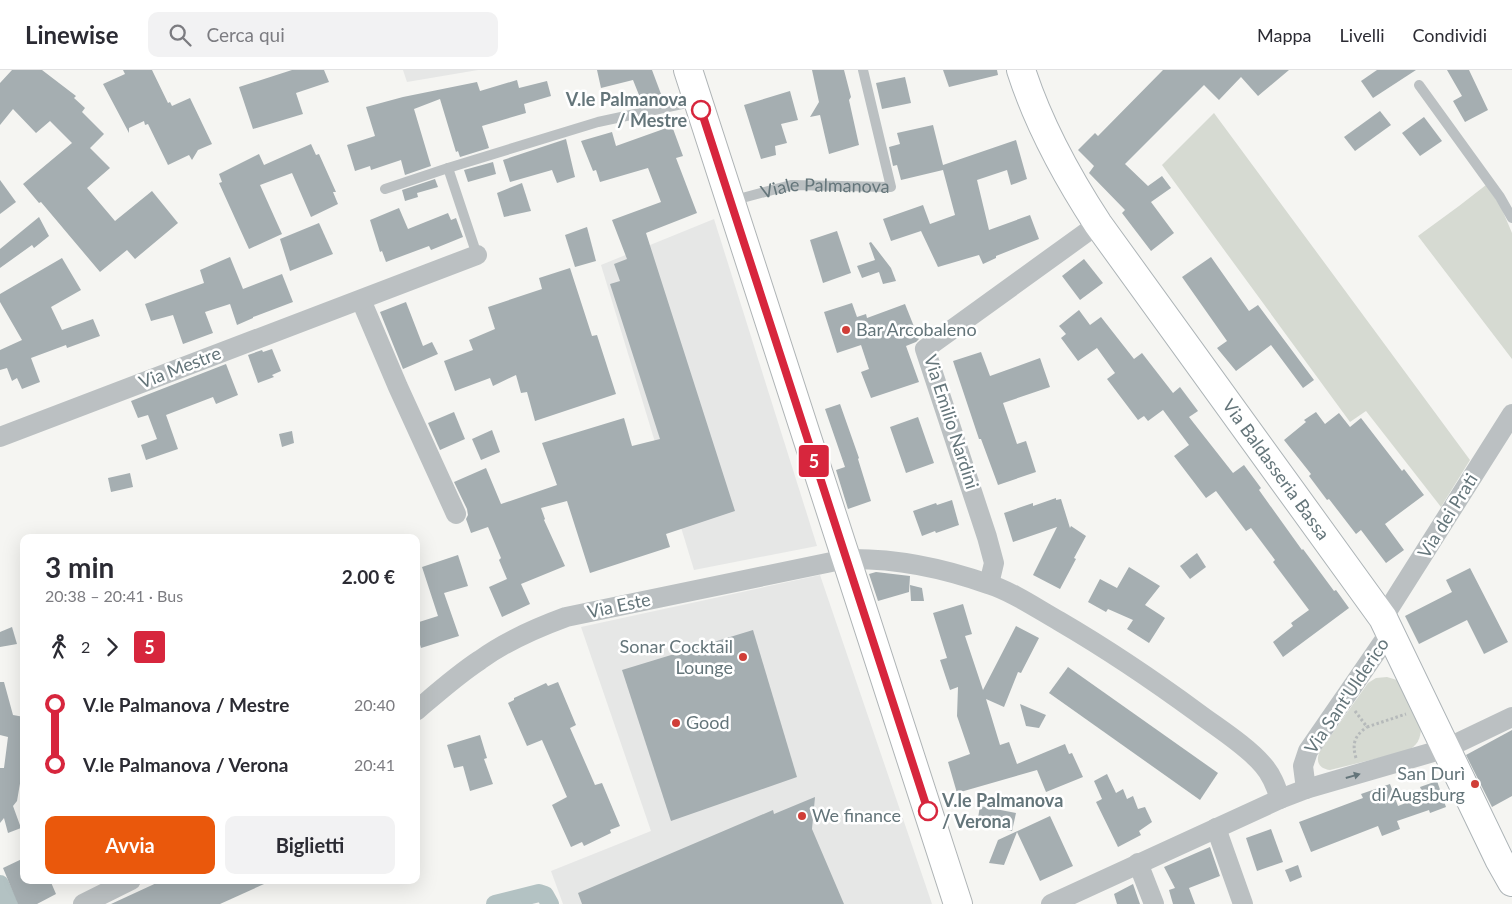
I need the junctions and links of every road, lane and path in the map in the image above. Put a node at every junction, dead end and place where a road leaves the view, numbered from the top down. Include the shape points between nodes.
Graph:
1 (688, 70) edge
2 (863, 70) edge
3 (1021, 70) edge
4 (1419, 85) dead end
5 (698, 101) junction
6 (448, 168) junction
7 (385, 189) dead end
8 (730, 201) junction
9 (1512, 218) edge
10 (1098, 224) junction
11 (477, 255) joint
12 (361, 300) junction
13 (1512, 414) edge
14 (0, 437) edge
15 (456, 514) dead end
16 (846, 559) junction
17 (989, 584) junction
18 (1386, 625) junction
19 (420, 708) edge
20 (1355, 711) dead end
21 (1410, 713) dead end
22 (1512, 717) edge
23 (1366, 727) junction
24 (1447, 748) junction
25 (1355, 756) dead end
26 (1306, 789) junction
27 (1280, 799) junction
28 (1216, 828) junction
29 (1138, 863) junction
30 (1512, 882) edge
31 (123, 884) edge
32 (83, 904) edge
33 (958, 904) edge
34 (1051, 904) edge
35 (1154, 904) edge
36 (1242, 904) edge

1 - 5 street, Viale Palmanova
2 - 8 lane, Viale Palmanova via 891,186 791,185
3 - 10 street, Via Baldasseria Bassa via 1042,128
4 - 9 lane
5 - 6 lane via 598,122
5 - 8 street, Viale Palmanova
6 - 7 lane
6 - 11 lane, Via Mestre
8 - 16 street, Viale Palmanova
10 - 17 street, Via Emilio Nardini via 925,348 988,537 994,563
10 - 18 street, Via Baldasseria Bassa
11 - 12 street, Via Mestre
12 - 14 street, Via Mestre
12 - 15 street
13 - 18 street, Via dei Prati
16 - 17 street via 915,565
16 - 19 street, Via Este via 566,617 536,628 480,659
16 - 33 street, Viale Palmanova
17 - 27 street via 1021,599 1130,664 1228,735 1266,768
18 - 24 street, Via Baldasseria Bassa
18 - 26 street, Via Sant'Ulderico via 1308,751 1303,766
20 - 23 path
21 - 23 path
22 - 24 street
23 - 25 path via 1353,743
26 -> 24 street
24 - 30 street, Via Baldasseria Bassa
26 - 27 street
27 - 28 street
28 - 29 street
28 - 36 street
29 - 34 street
29 - 35 street
31 - 32 street

